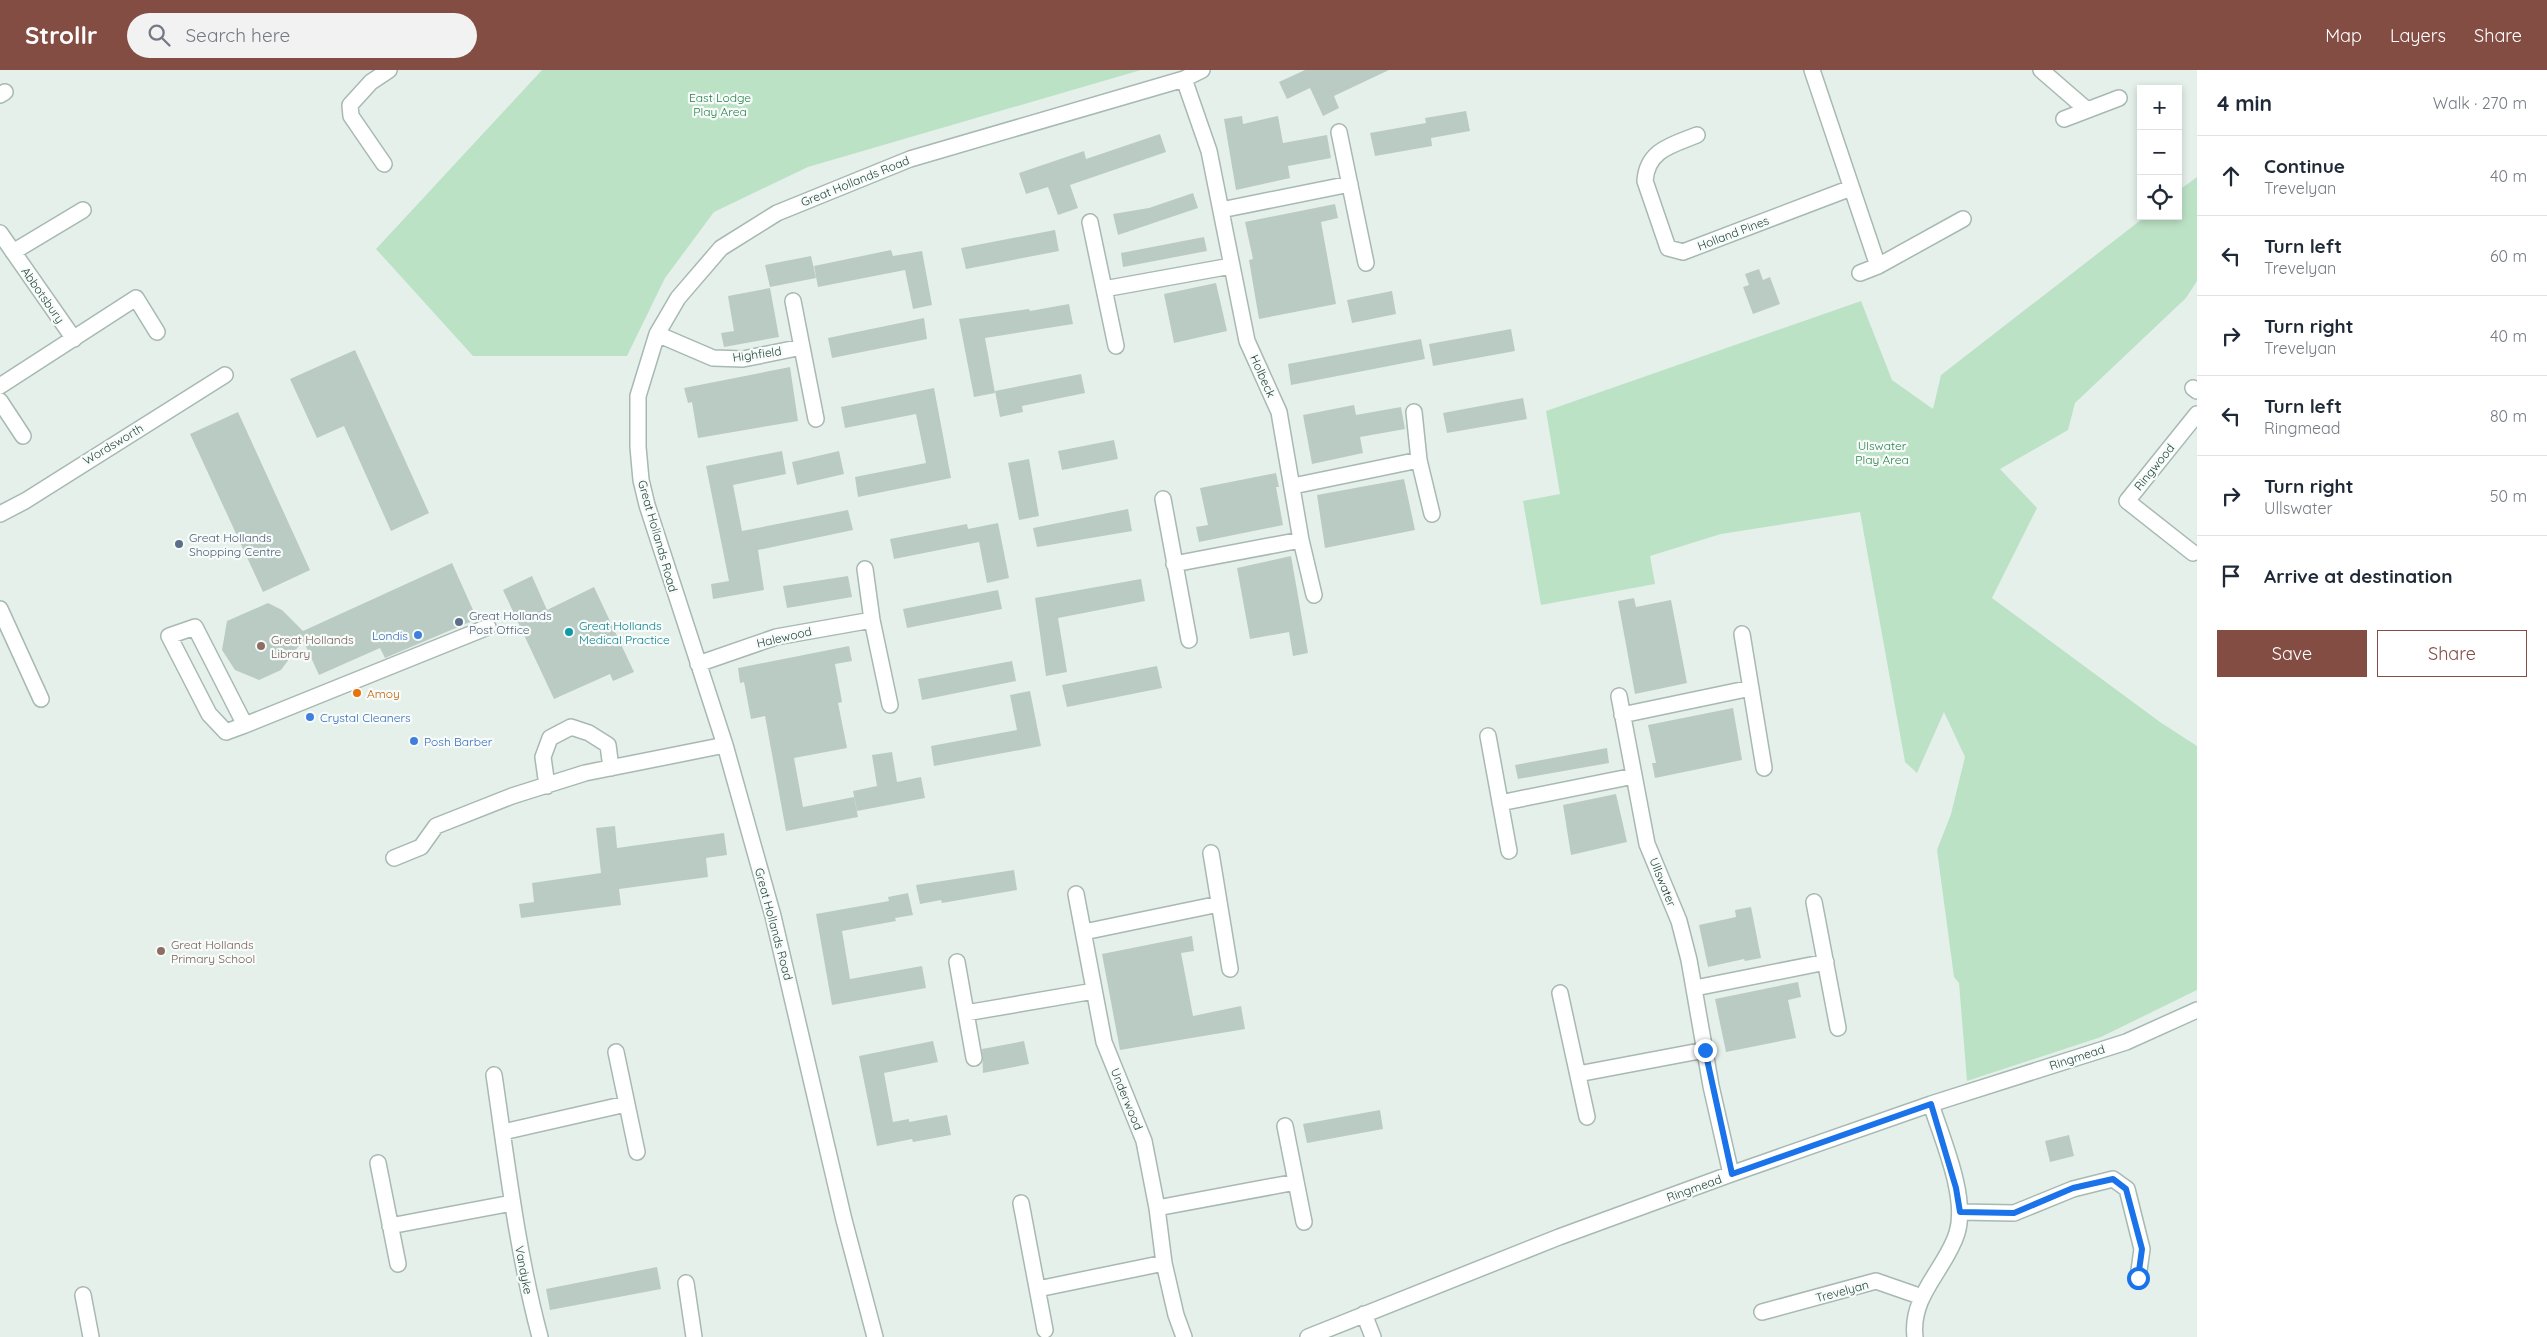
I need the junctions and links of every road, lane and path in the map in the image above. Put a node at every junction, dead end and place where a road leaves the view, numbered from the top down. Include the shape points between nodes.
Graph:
1 (389, 70) edge
2 (1202, 70) edge
3 (1812, 70) edge
4 (2041, 70) edge
5 (1184, 79) junction
6 (2118, 98) dead end
7 (2086, 109) junction
8 (2064, 119) dead end
9 (1339, 132) dead end
10 (1697, 135) dead end
11 (384, 164) dead end
12 (1350, 184) junction
13 (1851, 188) junction
14 (83, 210) dead end
15 (1221, 210) junction
16 (1963, 219) dead end
17 (1090, 222) dead end
18 (0, 233) edge
19 (13, 252) junction
20 (1366, 263) dead end
21 (1231, 266) junction
22 (1878, 266) junction
23 (1860, 273) dead end
24 (1104, 289) junction
25 (793, 301) dead end
26 (158, 332) dead end
27 (657, 334) junction
28 (74, 339) junction
29 (1116, 346) dead end
30 (802, 347) junction
31 (226, 375) dead end
32 (0, 386) edge
33 (0, 401) edge
34 (1414, 412) dead end
35 (2197, 414) edge
36 (816, 419) dead end
37 (23, 436) dead end
38 (1419, 460) junction
39 (1293, 486) junction
40 (1163, 499) dead end
41 (0, 514) edge
42 (1432, 514) dead end
43 (1301, 540) junction
44 (2193, 553) dead end
45 (1174, 564) junction
46 (865, 569) dead end
47 (1314, 595) dead end
48 (0, 608) edge
49 (872, 620) junction
50 (488, 627) dead end
51 (4, 628) edge
52 (1742, 634) dead end
53 (1188, 640) dead end
54 (698, 664) junction
55 (1751, 688) junction
56 (1619, 696) dead end
57 (41, 699) dead end
58 (890, 705) dead end
59 (1622, 714) junction
60 (245, 725) junction
61 (1488, 736) dead end
62 (725, 745) junction
63 (611, 768) junction
64 (1764, 768) dead end
65 (1634, 776) junction
66 (546, 786) junction
67 (1500, 803) junction
68 (1509, 851) dead end
69 (1211, 854) dead end
70 (394, 858) dead end
71 (1076, 894) dead end
72 (1814, 902) dead end
73 (1219, 904) junction
74 (1084, 932) junction
75 (957, 962) dead end
76 (1826, 962) junction
77 (1230, 969) dead end
78 (1695, 988) junction
79 (1094, 991) junction
80 (1560, 993) dead end
81 (2197, 1010) edge
82 (966, 1013) junction
83 (1838, 1028) dead end
84 (1705, 1050) junction
85 (616, 1052) dead end
86 (974, 1058) dead end
87 (1578, 1074) junction
88 (494, 1075) dead end
89 (626, 1104) junction
90 (1931, 1104) junction
91 (1587, 1117) dead end
92 (1285, 1126) dead end
93 (503, 1132) junction
94 (636, 1152) dead end
95 (378, 1163) dead end
96 (1732, 1174) junction
97 (1296, 1182) junction
98 (512, 1203) junction
99 (1021, 1203) dead end
100 (1157, 1208) junction
101 (1960, 1212) junction
102 (1304, 1222) dead end
103 (390, 1226) junction
104 (1164, 1263) junction
105 (398, 1264) dead end
106 (2138, 1278) dead end
107 (686, 1282) dead end
108 (1038, 1289) junction
109 (83, 1295) dead end
110 (1922, 1297) junction
111 (1762, 1312) dead end
112 (1364, 1314) junction
113 (1044, 1330) dead end
114 (89, 1337) edge
115 (540, 1337) edge
116 (694, 1337) edge
117 (875, 1337) edge
118 (1184, 1337) edge
119 (1308, 1337) edge
120 (1373, 1337) edge
121 (1915, 1337) edge

1 - 11 street via 370,82 350,105 351,116
2 - 5 street, Great Hollands Road
3 - 13 street
4 - 7 street
5 - 15 street, Holbeck via 1209,151
5 - 27 street, Great Hollands Road via 910,159 777,213 721,248 678,298
6 - 7 street
7 - 8 street
9 - 12 street
10 - 13 street, Holland Pines via 1660,150 1652,157 1646,174 1645,181 1668,248 1683,252
12 - 15 street
12 - 20 street
13 - 22 street
14 - 19 street
15 - 21 street, Holbeck
16 - 22 street
17 - 24 street
18 - 19 street, Abbotsbury
19 - 28 street, Abbotsbury
21 - 24 street
21 - 39 street, Holbeck via 1247,341 1279,412
22 - 23 street
24 - 29 street
25 - 30 street
26 - 28 street via 136,298
27 - 30 street, Highfield via 714,358 743,359
27 - 54 street, Great Hollands Road via 638,396 641,480 662,558
28 - 32 street
30 - 36 street
31 - 41 street, Wordsworth
33 - 37 street
34 - 38 street
35 - 44 street, Ringwood via 2127,501
38 - 39 street
38 - 42 street
39 - 43 street, Holbeck
40 - 45 street
43 - 45 street
43 - 47 street, Holbeck
45 - 53 street
46 - 49 street
48 - 51 street
49 - 54 street, Halewood via 776,637
49 - 58 street
50 - 60 street
51 - 57 street
52 - 55 street
54 - 62 street, Great Hollands Road
55 - 59 street
55 - 64 street
56 - 59 street, Ullswater
59 - 65 street, Ullswater
60 - 60 street via 195,627 169,636 209,714 226,732
61 - 67 street
62 - 63 street
62 - 117 street, Great Hollands Road via 783,954 844,1220
63 - 66 street
63 - 66 street via 608,745 571,726 550,738 543,757
65 - 67 street
65 - 78 street, Ullswater via 1647,844 1679,921
66 - 70 street via 436,826 421,847
67 - 68 street
69 - 73 street
71 - 74 street, Underwood
72 - 76 street
73 - 74 street
73 - 77 street
74 - 79 street, Underwood
75 - 82 street
76 - 78 street
76 - 83 street
78 - 84 street, Ullswater
79 - 82 street
79 - 100 street, Underwood via 1104,1042 1144,1141
80 - 87 street
81 - 90 street, Ringmead via 2126,1042
82 - 86 street
84 - 87 street
84 - 96 street, Ullswater
85 - 89 street
87 - 91 street
88 - 93 street, Vandyke
89 - 93 street
89 - 94 street
90 - 96 street, Ringmead
90 - 101 street
92 - 97 street
93 - 98 street, Vandyke
95 - 103 street
96 - 112 street, Ringmead via 1559,1237
97 - 100 street
97 - 102 street
98 - 103 street
98 - 115 street, Vandyke via 528,1295
99 - 108 street
100 - 104 street, Underwood
101 - 106 street via 2014,1213 2073,1188 2113,1179 2126,1189 2142,1249
101 - 110 street via 1956,1234
103 - 105 street
104 - 108 street
104 - 118 street, Underwood
107 - 116 street
108 - 113 street
109 - 114 street
110 - 111 street, Trevelyan via 1876,1281
110 - 121 street via 1914,1328
112 - 119 street, Ringmead
112 - 120 street

